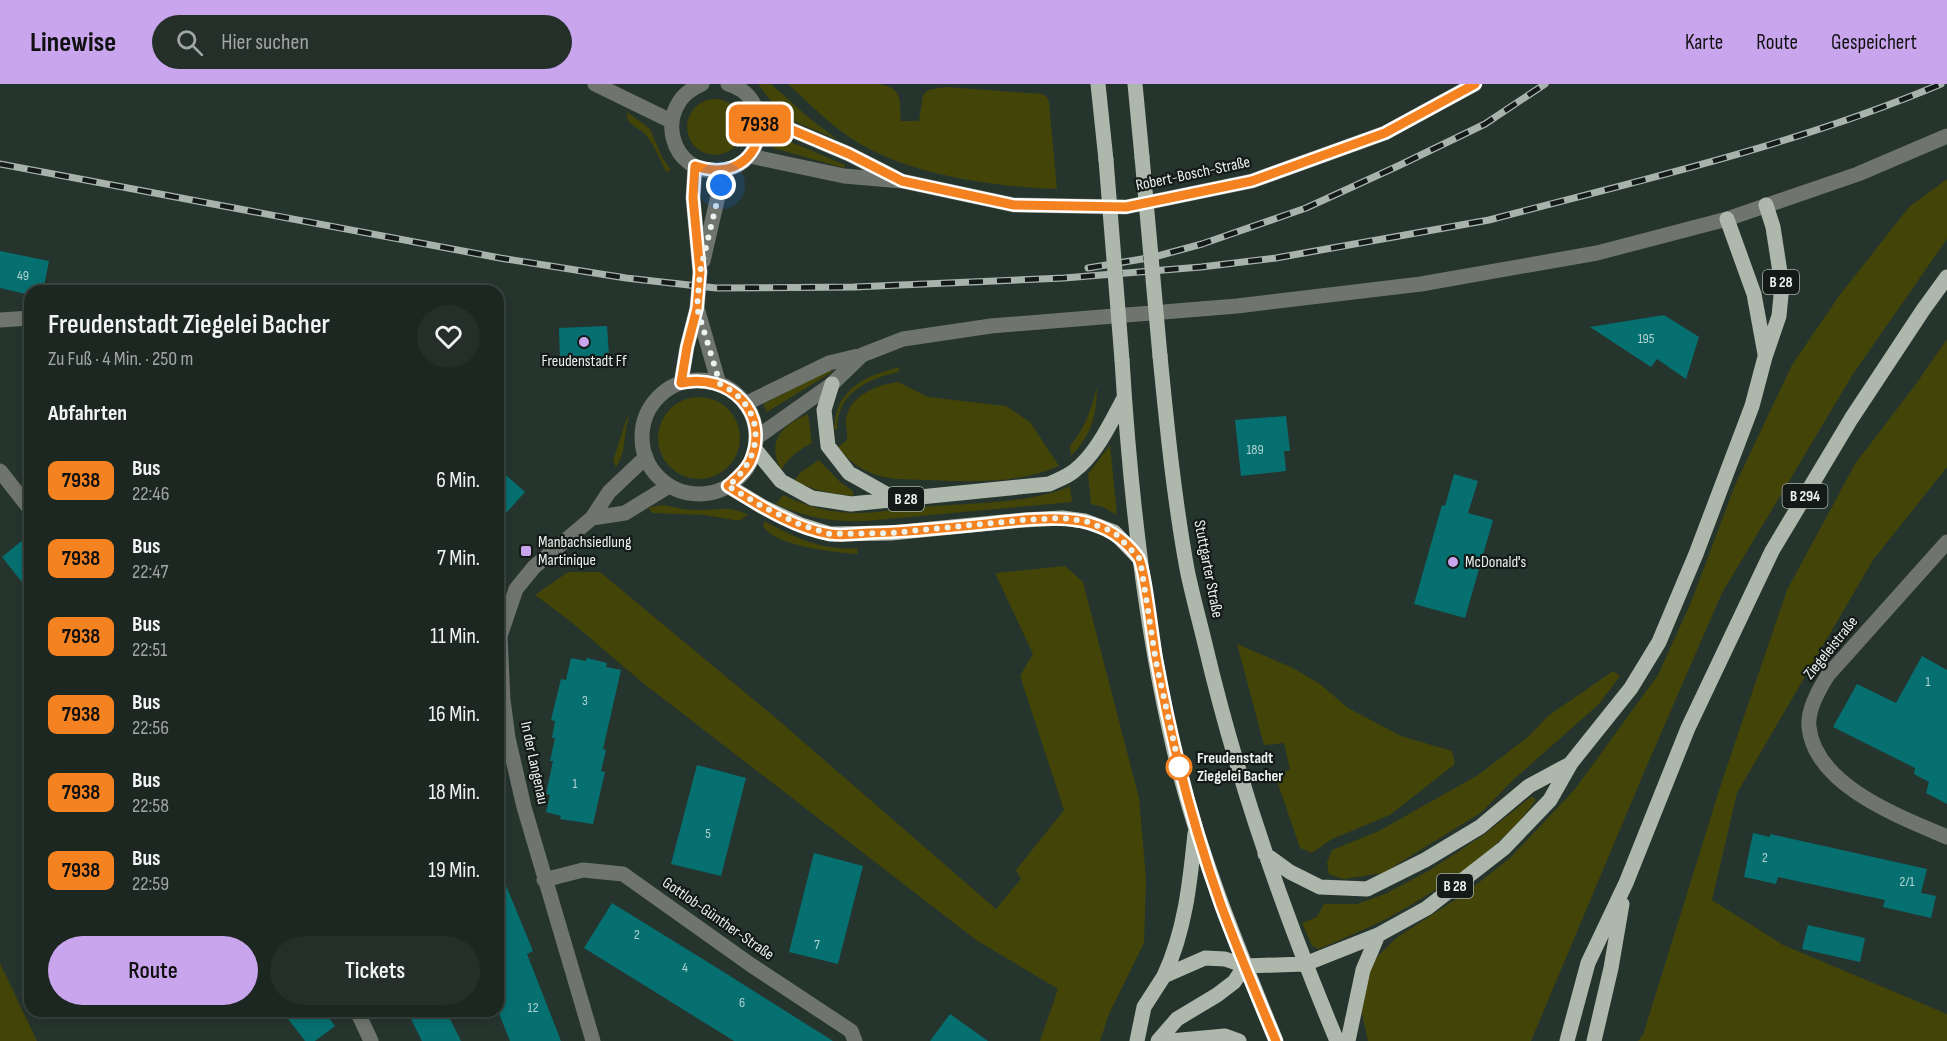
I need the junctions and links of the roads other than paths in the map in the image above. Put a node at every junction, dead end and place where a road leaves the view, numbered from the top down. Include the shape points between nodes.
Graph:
1 (595, 84) edge
2 (729, 84) edge
3 (1098, 84) edge
4 (1135, 84) edge
5 (1475, 84) edge
6 (692, 85) edge
7 (759, 116) junction
8 (671, 121) junction
9 (1947, 136) edge
10 (750, 156) junction
11 (695, 166) junction
12 (724, 171) junction
13 (902, 181) junction
14 (1766, 206) junction
15 (1726, 219) junction
16 (700, 272) junction
17 (1947, 277) edge
18 (697, 308) junction
19 (24, 318) edge
20 (0, 320) edge
21 (862, 355) junction
22 (1765, 357) junction
23 (681, 383) junction
24 (720, 384) junction
25 (832, 384) junction
26 (1124, 398) junction
27 (745, 404) junction
28 (755, 443) junction
29 (646, 458) junction
30 (0, 471) edge
31 (669, 486) junction
32 (728, 486) junction
33 (897, 500) junction
34 (24, 501) edge
35 (592, 518) junction
36 (1947, 542) edge
37 (1140, 559) junction
38 (504, 624) edge
39 (504, 716) edge
40 (1571, 763) junction
41 (1196, 827) junction
42 (1947, 837) edge
43 (1265, 854) junction
44 (544, 880) junction
45 (1626, 883) junction
46 (1378, 935) junction
47 (1305, 964) junction
48 (1245, 966) junction
49 (1164, 976) junction
50 (360, 1017) edge
51 (371, 1041) edge
52 (594, 1041) edge
53 (855, 1041) edge
54 (1137, 1041) edge
55 (1158, 1041) edge
56 (1170, 1041) edge
57 (1239, 1041) edge
58 (1276, 1041) edge
59 (1337, 1041) edge
60 (1348, 1041) edge
61 (1568, 1041) edge
62 (1594, 1041) edge

1 - 8 street
2 - 7 street via 745,92
3 - 26 main road, bridge
4 - 43 main road, Stuttgarter Straße, bridge via 1170,459 1187,569 1220,709
5 - 13 street, Robert-Bosch-Straße via 1385,133 1263,177 1126,207 1014,205
6 - 8 street via 675,107
7 - 10 street via 761,130
7 - 13 street, Robert-Bosch-Straße
8 - 11 street via 676,147
9 - 14 street via 1858,174
10 - 12 street
10 - 13 street, Robert-Bosch-Straße via 844,176
11 - 12 street
11 - 16 street via 693,198
12 - 16 street
14 - 15 street
14 - 22 main road, B 28 via 1782,285 1779,316
15 - 21 street via 1597,253 1421,284 1237,306 991,326 903,339
15 - 22 main road, B 28 via 1754,294
16 - 18 street, bridge
17 - 45 main road, B 294 via 1851,419 1772,550 1688,728
18 - 23 street
18 - 24 street
19 - 20 street
21 - 25 street
21 - 27 street via 829,363
22 - 40 main road, B 28 via 1752,406 1659,642 1631,688
23 - 24 street via 700,380
23 - 29 street via 658,396 645,419 642,445
24 - 27 street
25 - 28 street
25 - 33 main road via 824,410 828,446 849,473
26 - 33 main road, B 28 via 1085,460 1074,471 1049,484
26 - 37 main road
27 - 28 street via 755,426
28 - 32 street via 749,463
28 - 33 main road, B 28 via 781,482 812,498 851,504
29 - 31 street
29 - 35 street, In der Langenau via 609,492
30 - 34 street
31 - 32 street via 699,494
31 - 35 street via 625,513
32 - 37 main road, B 28 via 801,525 830,534 891,533 1062,518 1085,521 1114,532
35 - 38 street, In der Langenau via 534,567 516,590
36 - 42 street, Ziegeleistraße via 1828,675 1815,696 1809,726 1817,752 1843,784 1884,810
37 - 41 main road via 1156,662
39 - 44 street, In der Langenau
40 - 43 main road, B 28 via 1529,786 1480,826 1425,860 1367,889 1320,887
40 - 46 main road, B 28 via 1550,800 1504,848 1427,908
41 - 48 main road
41 - 49 main road via 1182,927
43 - 47 main road, Stuttgarter Straße
44 - 52 street, In der Langenau
44 - 53 street, Gottlob-Günther-Straße via 583,870 623,874 851,1031
45 - 61 main road, B 294 via 1588,963
45 - 62 main road, B 294
46 - 47 main road, B 28
46 - 60 main road via 1363,970
47 - 48 main road
47 - 59 main road, Stuttgarter Straße
48 - 49 main road via 1205,958
48 - 55 main road via 1234,982 1177,1019
48 - 58 main road
49 - 54 main road via 1144,1007
50 - 51 street
56 - 57 main road via 1225,1036

